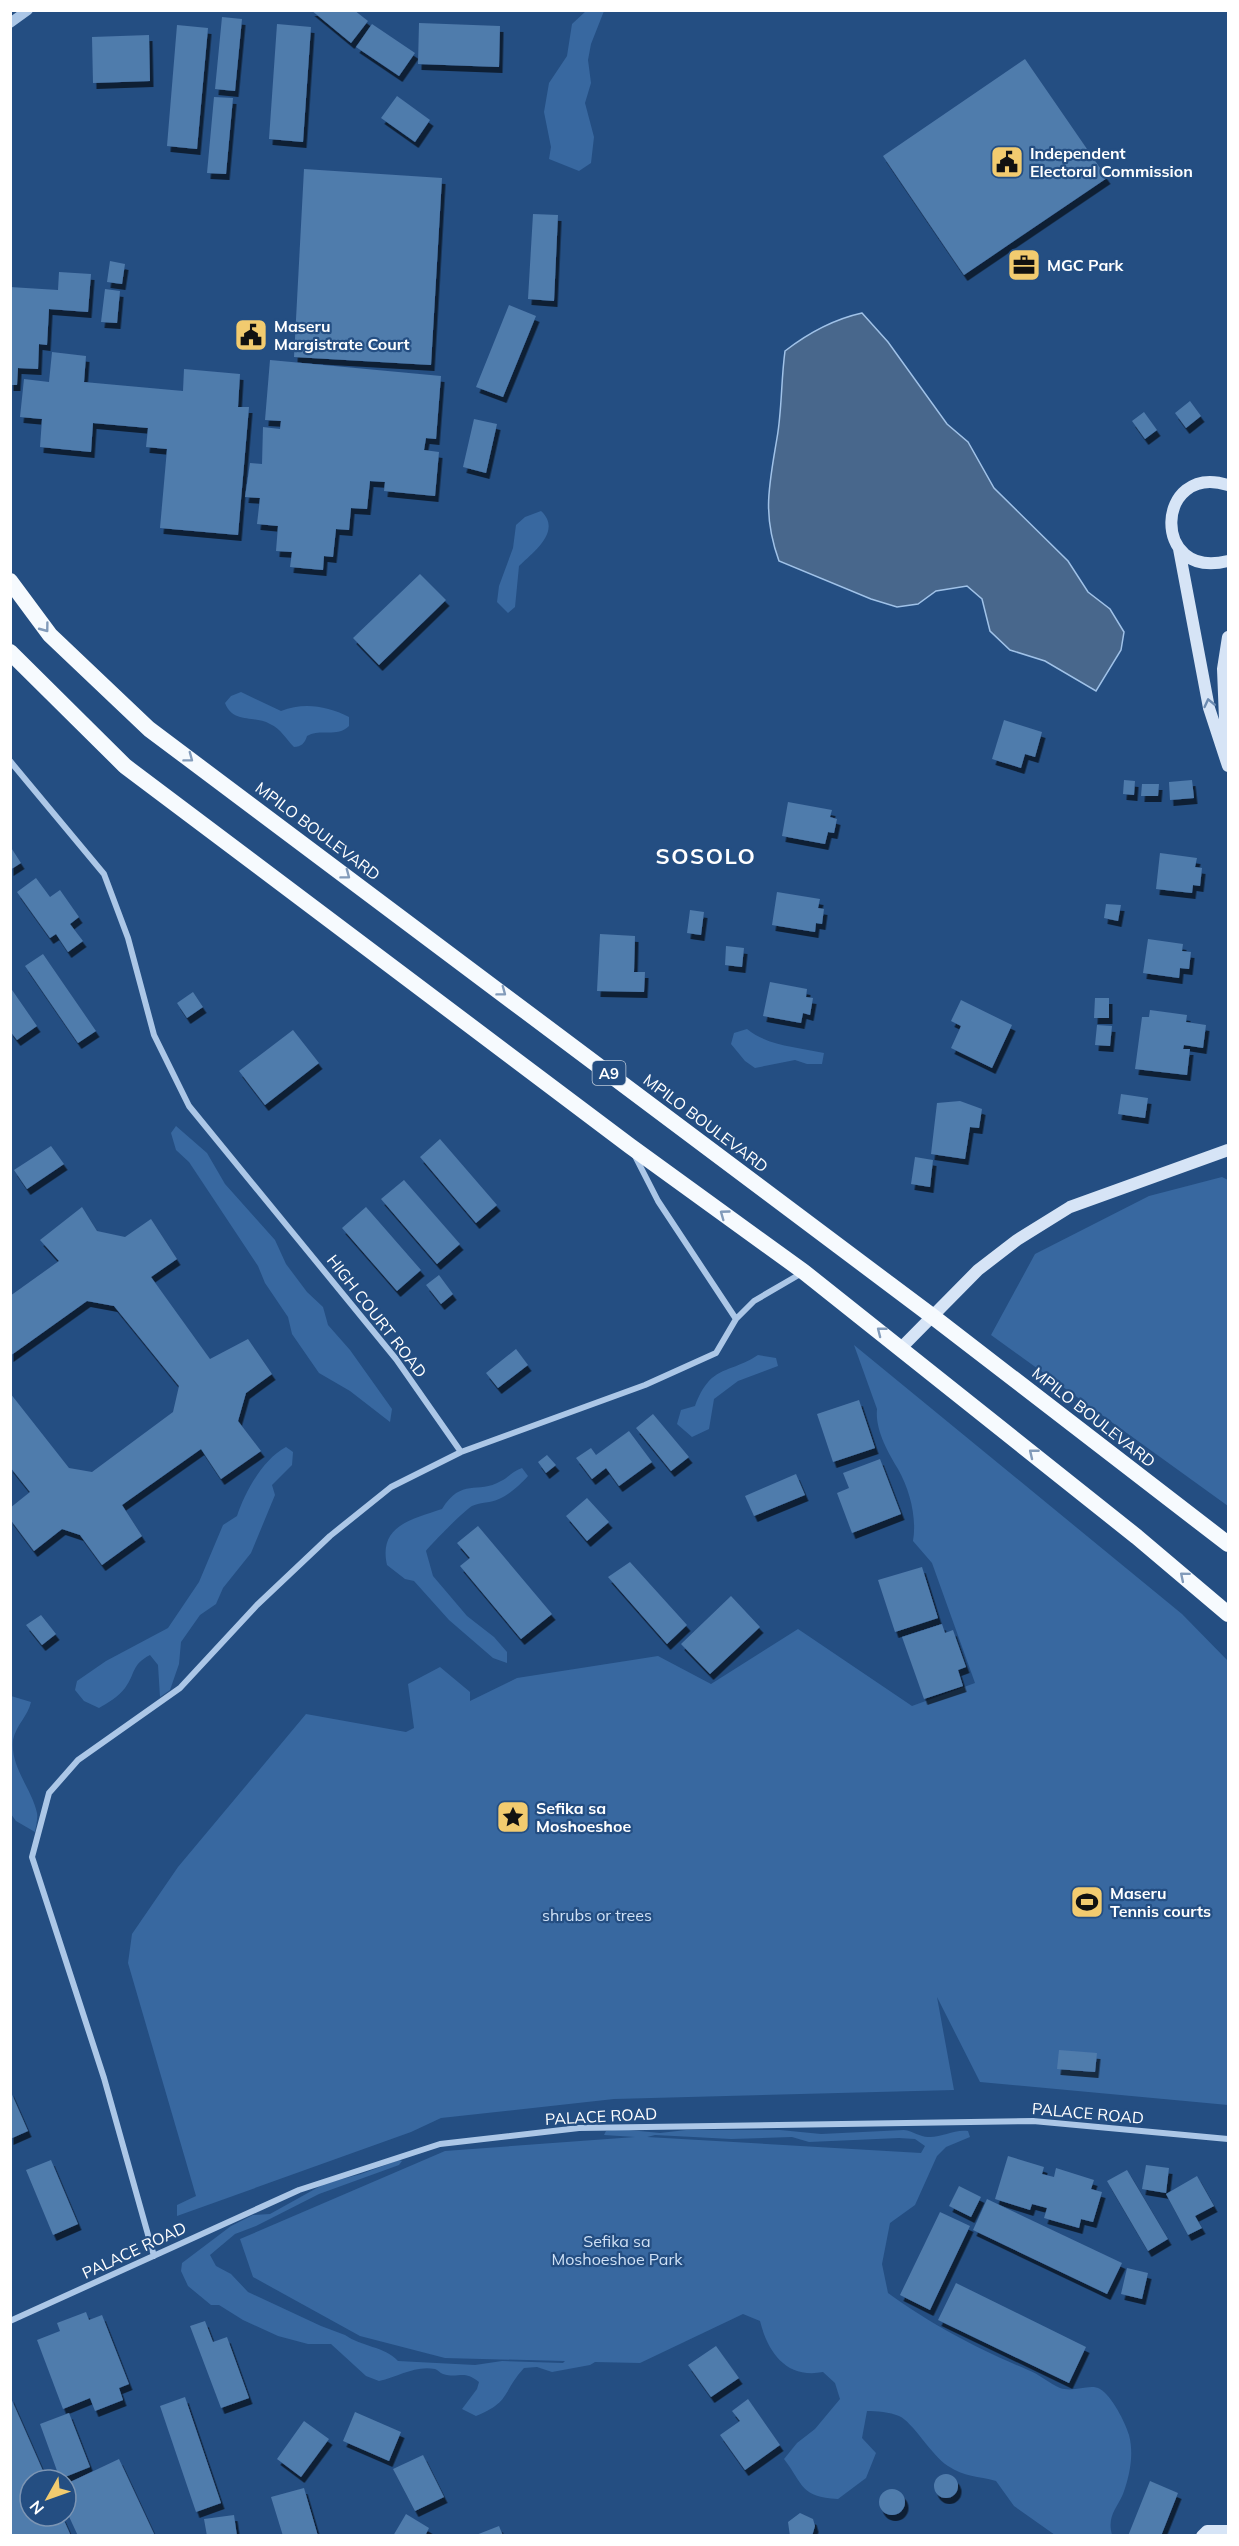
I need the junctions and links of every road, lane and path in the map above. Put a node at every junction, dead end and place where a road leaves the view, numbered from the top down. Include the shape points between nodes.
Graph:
1 (28, 10) edge
2 (10, 23) edge
3 (1225, 482) edge
4 (1179, 549) junction
5 (1228, 561) edge
6 (10, 580) edge
7 (1228, 637) edge
8 (10, 652) edge
9 (10, 761) edge
10 (1228, 762) edge
11 (630, 1146) junction
12 (1228, 1150) edge
13 (804, 1272) junction
14 (932, 1316) junction
15 (736, 1318) junction
16 (902, 1347) junction
17 (461, 1452) junction
18 (1228, 1544) edge
19 (1228, 1614) edge
20 (1228, 2139) edge
21 (154, 2256) junction
22 (10, 2321) edge
23 (1228, 2531) edge
24 (1202, 2535) edge

1 - 2 street
3 - 4 main road via 1196,484 1175,503 1170,526
4 - 5 main road via 1202,563
10 -> 4 main road via 1209,708
6 -> 14 highway, MPILO BOULEVARD / A9 via 50,635 149,729
7 - 10 main road via 1223,669
8 - 11 highway via 125,766
9 - 17 street, HIGH COURT ROAD via 104,874 128,938 154,1035 189,1106 396,1359
13 -> 11 highway
11 - 15 street via 658,1201
12 - 14 main road via 1070,1207 978,1270
13 - 15 street via 754,1301
16 -> 13 highway
14 - 16 main road
14 - 18 highway, MPILO BOULEVARD / A9
15 - 17 street via 716,1353 645,1385
19 -> 16 highway
17 - 21 street via 391,1487 330,1536 257,1605 180,1688 78,1760 49,1793 32,1857 104,2079
20 - 21 street, PALACE ROAD via 1033,2121 579,2128 440,2144 299,2190
21 - 22 street, PALACE ROAD
23 - 24 main road via 1207,2531

